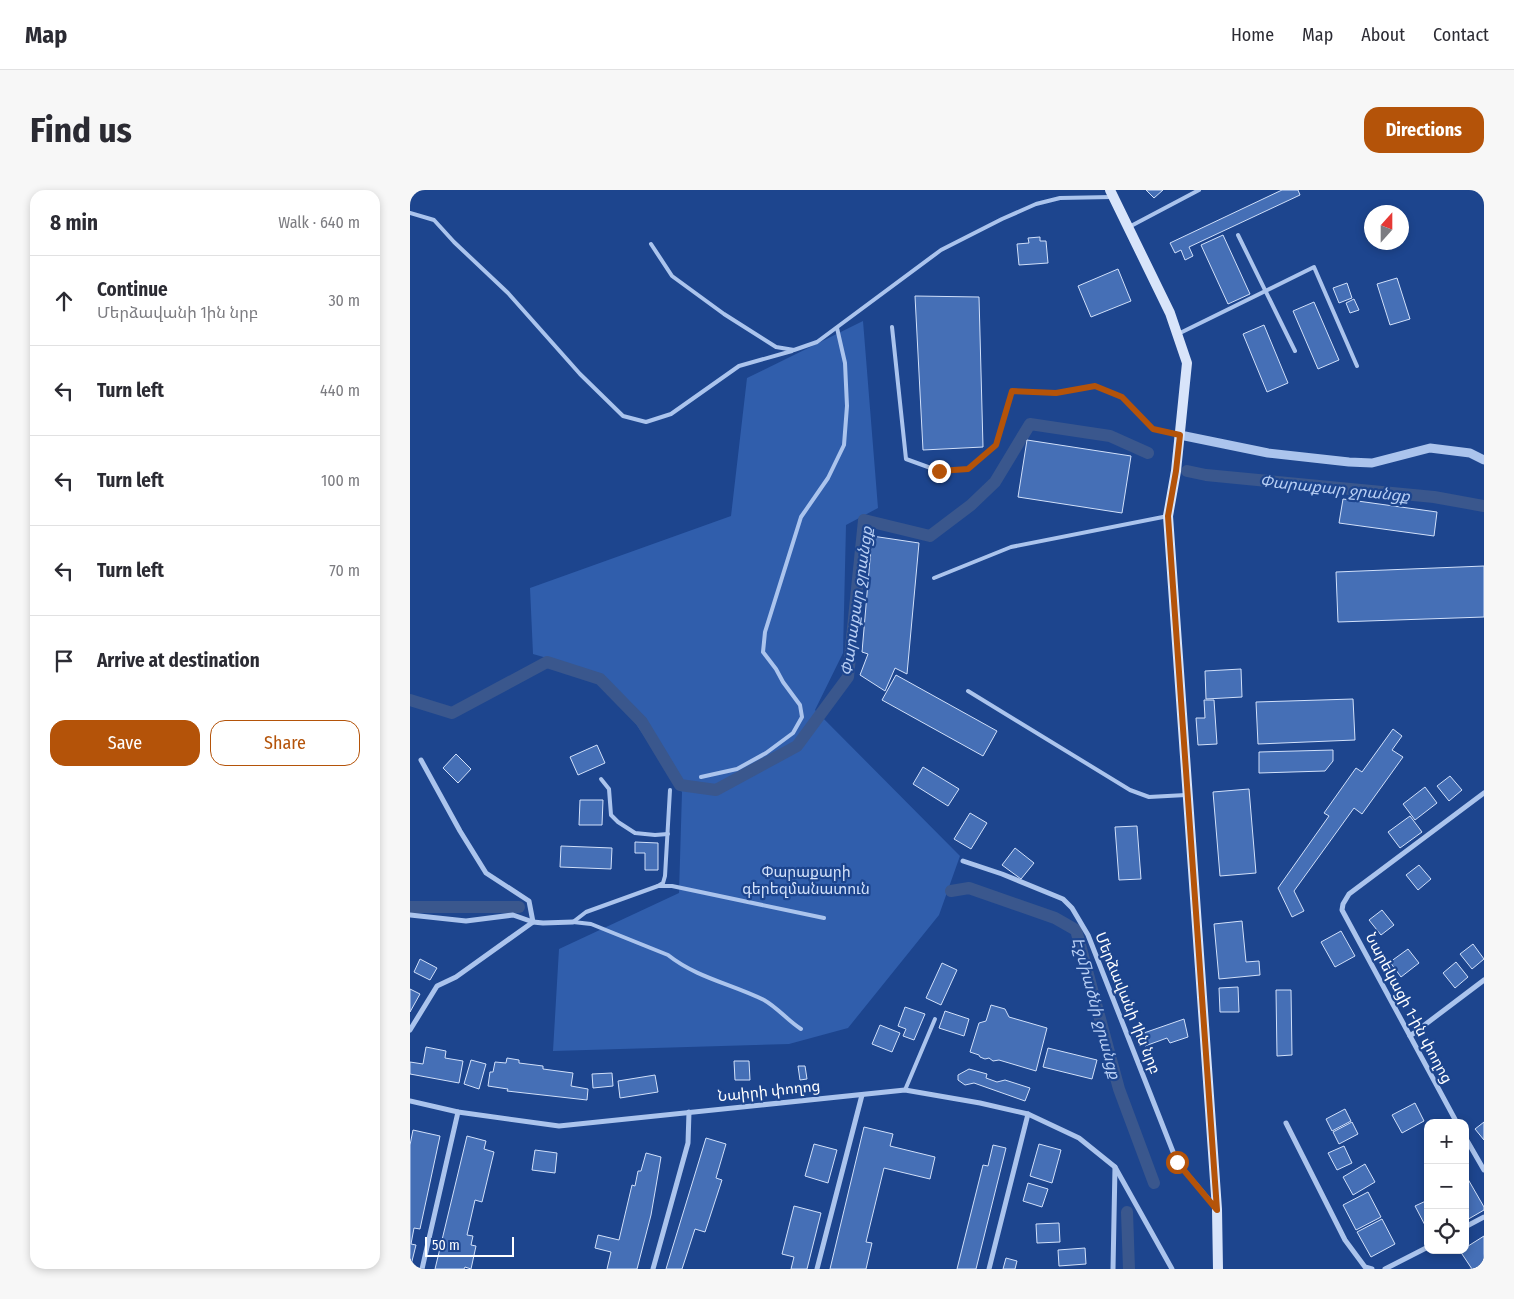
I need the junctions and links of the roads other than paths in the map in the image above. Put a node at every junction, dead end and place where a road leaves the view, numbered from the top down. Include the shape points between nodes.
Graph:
1 (1200, 190) edge
2 (1111, 193) edge
3 (410, 213) edge
4 (1129, 227) junction
5 (1238, 234) dead end
6 (651, 244) dead end
7 (1266, 290) junction
8 (892, 327) dead end
9 (837, 328) junction
10 (1178, 334) junction
11 (794, 350) junction
12 (1295, 351) dead end
13 (1357, 366) dead end
14 (1180, 435) junction
15 (1484, 460) edge
16 (1168, 516) junction
17 (934, 578) dead end
18 (968, 691) dead end
19 (421, 760) dead end
20 (701, 777) dead end
21 (602, 780) dead end
22 (670, 790) dead end
23 (1484, 793) edge
24 (1188, 795) junction
25 (668, 834) junction
26 (963, 861) dead end
27 (658, 886) junction
28 (410, 915) edge
29 (824, 918) dead end
30 (533, 922) junction
31 (573, 922) junction
32 (1484, 980) edge
33 (935, 1019) dead end
34 (801, 1029) dead end
35 (410, 1030) edge
36 (1410, 1036) junction
37 (905, 1090) junction
38 (862, 1095) junction
39 (410, 1101) edge
40 (458, 1112) junction
41 (689, 1112) junction
42 (1028, 1114) junction
43 (1455, 1119) edge
44 (1286, 1123) dead end
45 (1469, 1143) edge
46 (1482, 1163) edge
47 (1115, 1167) junction
48 (1484, 1170) edge
49 (1217, 1210) junction
50 (1484, 1217) edge
51 (1469, 1225) edge
52 (1424, 1249) edge
53 (422, 1269) edge
54 (654, 1269) edge
55 (817, 1269) edge
56 (989, 1269) edge
57 (1114, 1269) edge
58 (1172, 1269) edge
59 (1218, 1269) edge
60 (1372, 1269) edge
61 (1385, 1269) edge

1 - 4 lane
2 - 4 main road
2 - 9 lane via 1060,198 1036,204 1002,219 941,250
3 - 11 lane via 434,220 508,293 580,374 623,416 646,422 671,414 739,366
4 - 10 main road
5 - 7 lane
6 - 11 lane via 672,276 680,282 776,347
7 - 10 lane
7 - 12 lane
7 - 13 lane via 1314,267
8 - 14 lane via 906,459 939,471 968,469 996,445 1012,391 1056,393 1095,386 1122,397 1153,429
9 - 11 lane via 817,342
9 - 20 lane via 845,364 848,406 844,445 828,478 801,517 765,632 763,652 800,705 802,717 793,733 766,753 737,769
10 - 14 main road via 1187,364
14 - 15 street via 1268,454 1349,462 1372,463 1430,448 1470,453
14 - 16 main road
16 - 17 lane via 1011,547
16 - 24 main road
18 - 24 lane via 1130,790 1149,796
19 - 30 street via 486,872 529,901
21 - 25 lane via 609,789 611,815 618,822 635,833
22 - 25 lane
23 - 36 street, Նարեկացի 1-ին փողոց via 1349,894 1343,904 1342,910
24 - 49 main road
25 - 27 lane via 665,876
26 - 49 street, Մերձավանի 1ին նրբ via 1044,890 1063,899 1072,908 1088,934 1177,1162
27 - 29 lane
27 - 31 lane via 586,912
28 - 30 street via 466,920 514,915
30 - 31 street
30 - 35 street via 456,977 437,986
31 - 34 lane via 592,924 637,941 713,980 764,1000
32 - 36 street
33 - 37 lane
36 - 43 street, Նարեկացի 1-ին փողոց
37 - 38 street, Նաիրի փողոց
37 - 42 street, Նաիրի փողոց
38 - 41 street, Նաիրի փողոց
38 - 55 street
39 - 40 street, Նաիրի փողոց
40 - 41 street, Նաիրի փողոց via 559,1126
40 - 53 street
41 - 54 street via 688,1143
42 - 47 street, Նաիրի փողոց via 1079,1138
42 - 56 street
44 - 60 street via 1345,1240 1365,1267
45 - 46 street
46 - 48 street
47 - 57 street
47 - 58 street
49 - 59 main road
50 - 51 street
52 - 61 street

